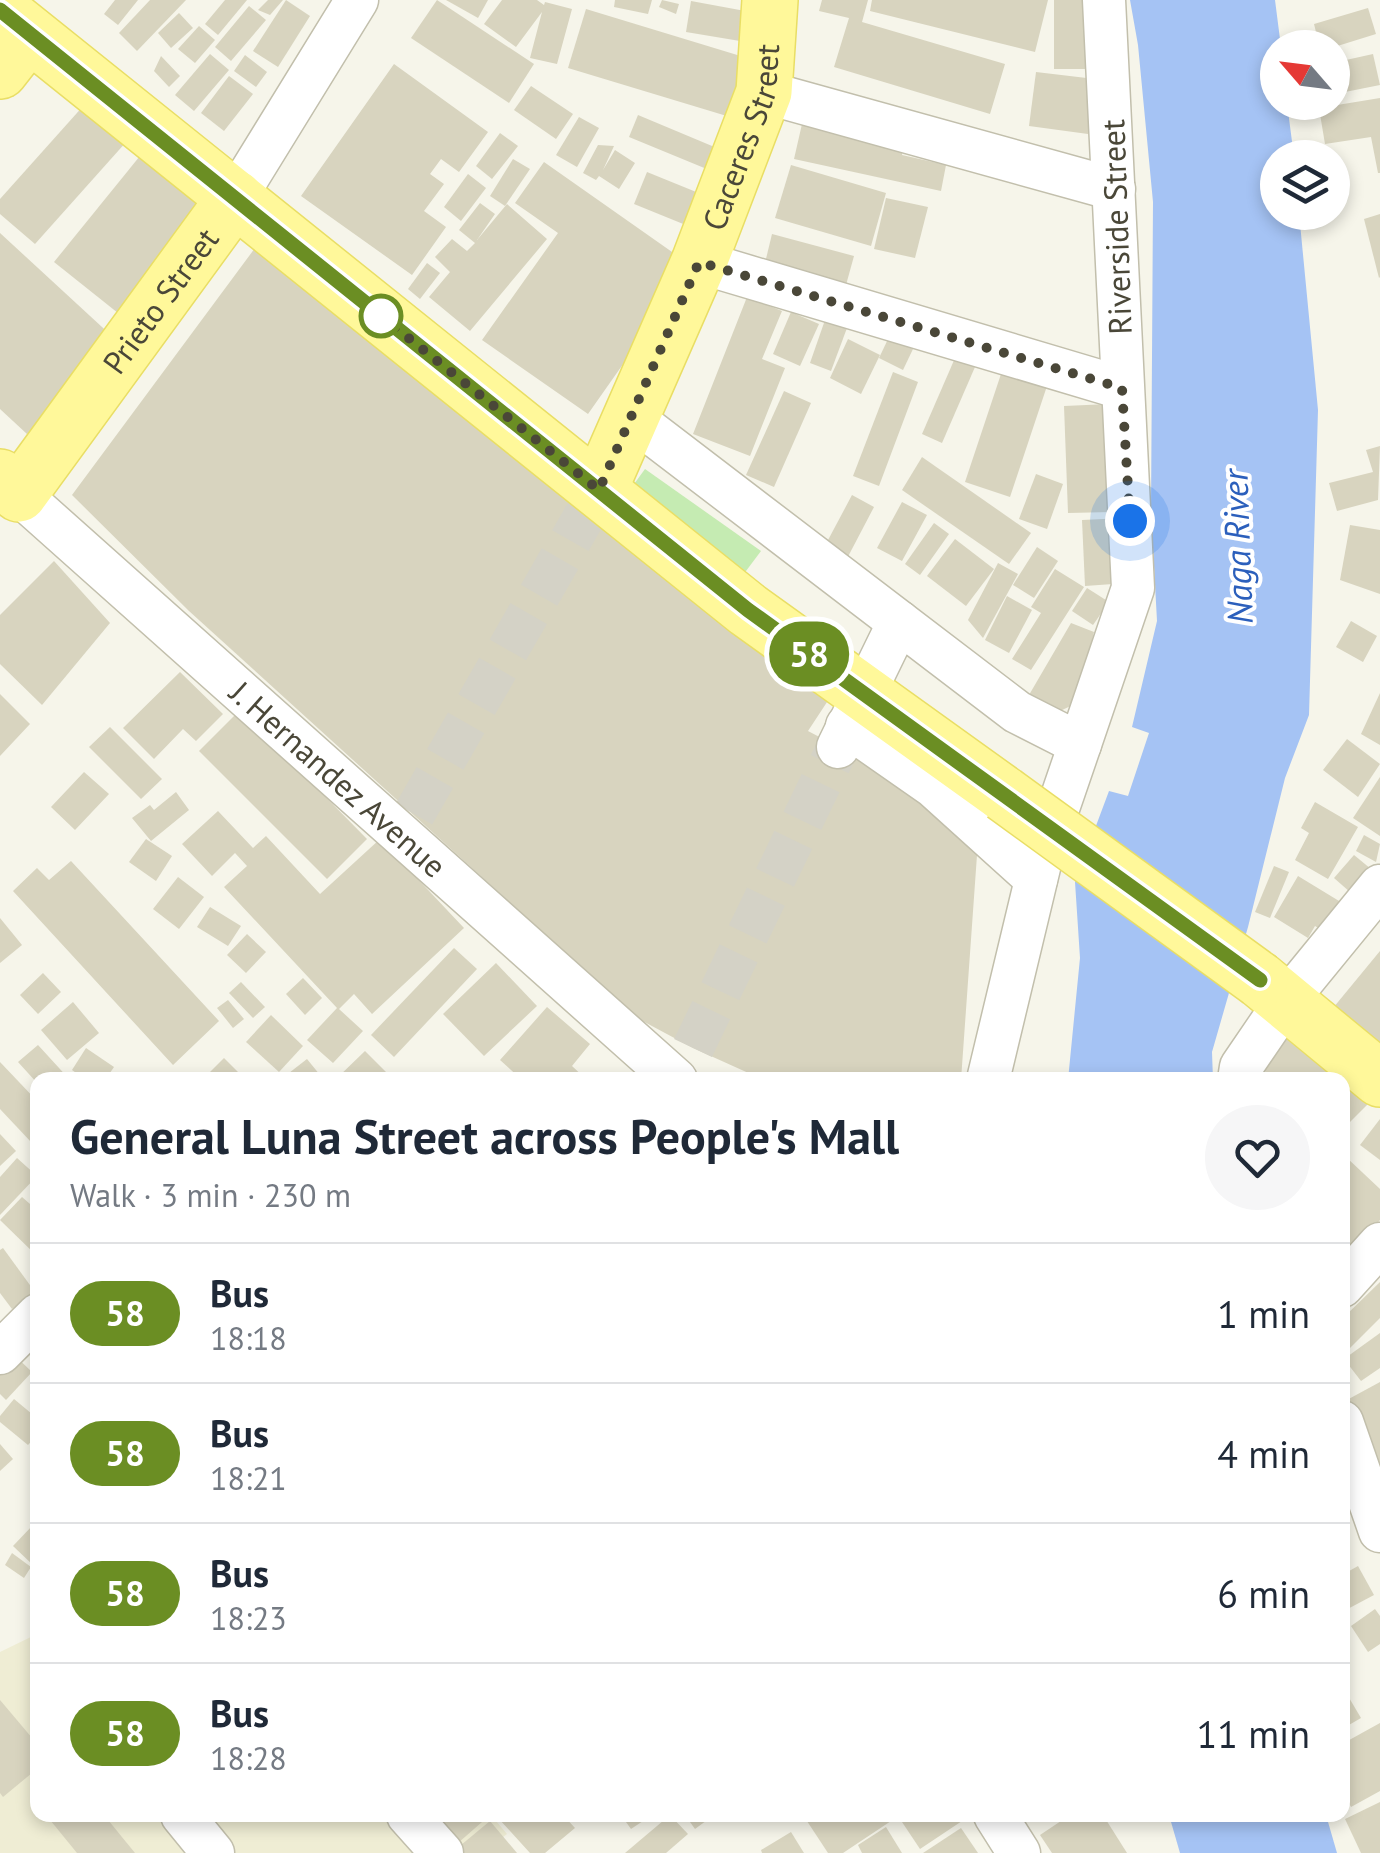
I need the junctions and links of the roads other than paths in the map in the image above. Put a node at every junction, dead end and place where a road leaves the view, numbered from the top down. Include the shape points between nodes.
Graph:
1 (357, 0) edge
2 (770, 0) edge
3 (1104, 0) edge
4 (10, 38) edge
5 (764, 92) junction
6 (1114, 189) junction
7 (234, 198) junction
8 (699, 262) junction
9 (1122, 388) junction
10 (632, 418) junction
11 (10, 485) edge
12 (594, 499) junction
13 (899, 622) junction
14 (849, 723) junction
15 (1080, 744) junction
16 (1036, 879) junction
17 (1380, 886) edge
18 (1273, 991) junction
19 (684, 1069) edge
20 (990, 1072) edge
21 (1240, 1072) edge
22 (1380, 1079) edge
23 (1380, 1244) edge
24 (1350, 1277) edge
25 (30, 1323) edge
26 (0, 1353) edge
27 (1350, 1445) edge
28 (1380, 1531) edge
29 (188, 1822) edge
30 (414, 1822) edge
31 (1000, 1822) edge
32 (212, 1853) edge
33 (442, 1853) edge
34 (1020, 1853) edge

1 - 7 street, Prieto Street
2 - 5 main road, Caceres Street
3 - 6 street, Riverside Street
4 - 7 main road
5 - 6 street
5 - 8 main road, Caceres Street
6 - 9 street, Riverside Street
7 - 11 main road, Prieto Street
7 - 12 main road
8 - 9 street
8 - 10 main road, Caceres Street
9 - 15 street, Riverside Street via 1133,588
10 - 12 main road, Caceres Street
10 - 13 street
11 - 19 street, J. Hernandez Avenue
12 - 14 main road via 748,610
13 - 14 street
13 - 15 street via 1018,712
14 - 16 street
14 - 18 main road, bridge via 1004,794
15 - 16 street, Riverside Street
16 - 20 street, Riverside Street
17 - 18 street
18 - 21 street
18 - 22 main road
23 - 24 street
25 - 26 street
27 - 28 street
29 - 32 street
30 - 33 street
31 - 34 street

